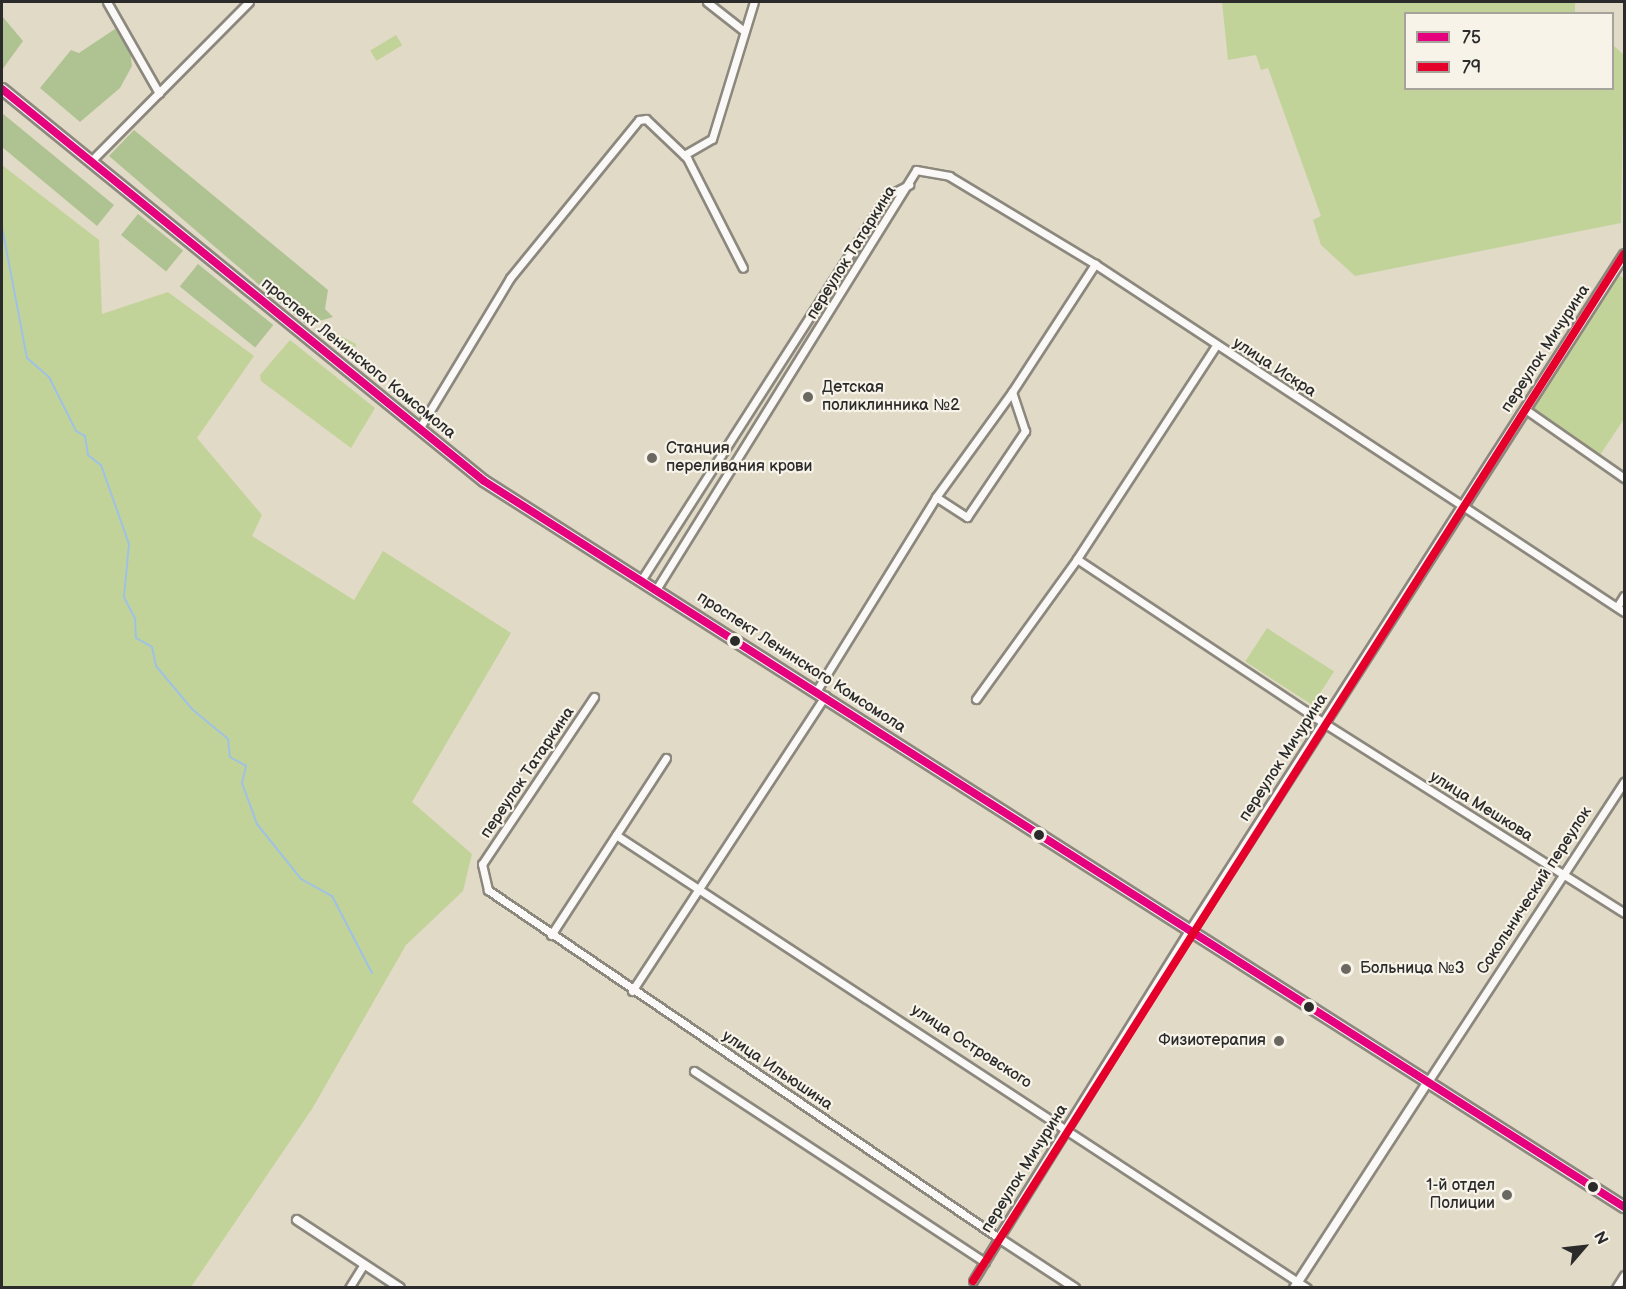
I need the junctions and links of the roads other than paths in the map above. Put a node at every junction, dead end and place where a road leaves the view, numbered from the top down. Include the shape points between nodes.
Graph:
1 (107, 2) edge
2 (249, 2) edge
3 (707, 2) edge
4 (754, 2) edge
5 (744, 31) junction
6 (2, 89) edge
7 (159, 93) junction
8 (684, 155) junction
9 (91, 161) junction
10 (909, 185) junction
11 (1624, 254) edge
12 (1095, 264) junction
13 (743, 268) dead end
14 (1215, 347) junction
15 (1012, 392) junction
16 (1525, 409) junction
17 (419, 429) junction
18 (1624, 478) edge
19 (936, 497) junction
20 (1463, 506) junction
21 (1077, 559) junction
22 (642, 579) junction
23 (657, 588) junction
24 (1624, 596) edge
25 (1617, 607) junction
26 (1624, 612) edge
27 (821, 693) junction
28 (594, 697) dead end
29 (976, 699) dead end
30 (1324, 723) junction
31 (666, 758) dead end
32 (1624, 782) edge
33 (616, 835) junction
34 (482, 864) joint
35 (1564, 876) junction
36 (699, 886) junction
37 (1624, 913) edge
38 (1190, 931) junction
39 (551, 935) junction
40 (632, 991) junction
41 (694, 1071) dead end
42 (1427, 1083) junction
43 (1069, 1127) junction
44 (1624, 1207) edge
45 (297, 1220) dead end
46 (999, 1238) junction
47 (985, 1262) junction
48 (364, 1264) junction
49 (1624, 1275) edge
50 (973, 1281) dead end
51 (1296, 1284) edge
52 (349, 1287) edge
53 (400, 1287) edge
54 (1075, 1287) edge
55 (1307, 1287) edge
56 (1616, 1287) edge

1 - 7 street
2 - 7 street
3 - 5 street
4 - 5 street
5 - 8 street via 712,139
6 - 9 main road, проспект Ленинского Комсомола
7 - 9 street
8 - 13 street
8 - 17 street via 646,119 633,126 510,278
9 - 17 main road, проспект Ленинского Комсомола
10 - 12 street, улица Искра via 916,170 949,176
10 - 22 street, переулок Татаркина via 887,196
10 - 23 street, переулок Татаркина
11 - 16 main road, переулок Мичурина
12 - 14 street, улица Искра
12 - 15 street
14 - 20 street, улица Искра
14 - 21 street
15 - 19 street
15 - 19 street via 1025,431 967,517
16 - 18 street
16 - 20 main road, переулок Мичурина
17 - 22 main road, проспект Ленинского Комсомола via 525,509
19 - 27 street
20 - 25 street, улица Искра
20 - 30 main road, переулок Мичурина
21 - 29 street
21 - 30 street, улица Мешкова
22 - 23 main road, проспект Ленинского Комсомола
23 - 27 main road, проспект Ленинского Комсомола
24 - 25 street
25 - 26 street, улица Искра
27 - 36 street
27 - 38 main road, проспект Ленинского Комсомола
28 - 34 street, переулок Татаркина
30 - 35 street, улица Мешкова
30 - 38 main road, переулок Мичурина
31 - 33 street
32 - 35 street, Сокольнический переулок
33 - 36 street, улица Островского
33 - 39 street
34 - 39 street, улица Ильюшина via 488,890
35 - 37 street, улица Мешкова
35 - 42 street, Сокольнический переулок
36 - 40 street
36 - 43 street, улица Островского
38 - 42 main road, проспект Ленинского Комсомола
38 - 43 street, переулок Мичурина
39 - 40 street, улица Ильюшина
40 - 46 street, улица Ильюшина
41 - 47 street
42 - 44 main road, проспект Ленинского Комсомола
42 - 51 street, Сокольнический переулок
43 - 46 street, переулок Мичурина
43 - 51 street, улица Островского
45 - 48 street
46 - 47 street, переулок Мичурина
46 - 54 street, улица Ильюшина
47 - 50 street, переулок Мичурина
48 - 52 street
48 - 53 street
49 - 56 street
51 - 55 street, улица Островского

